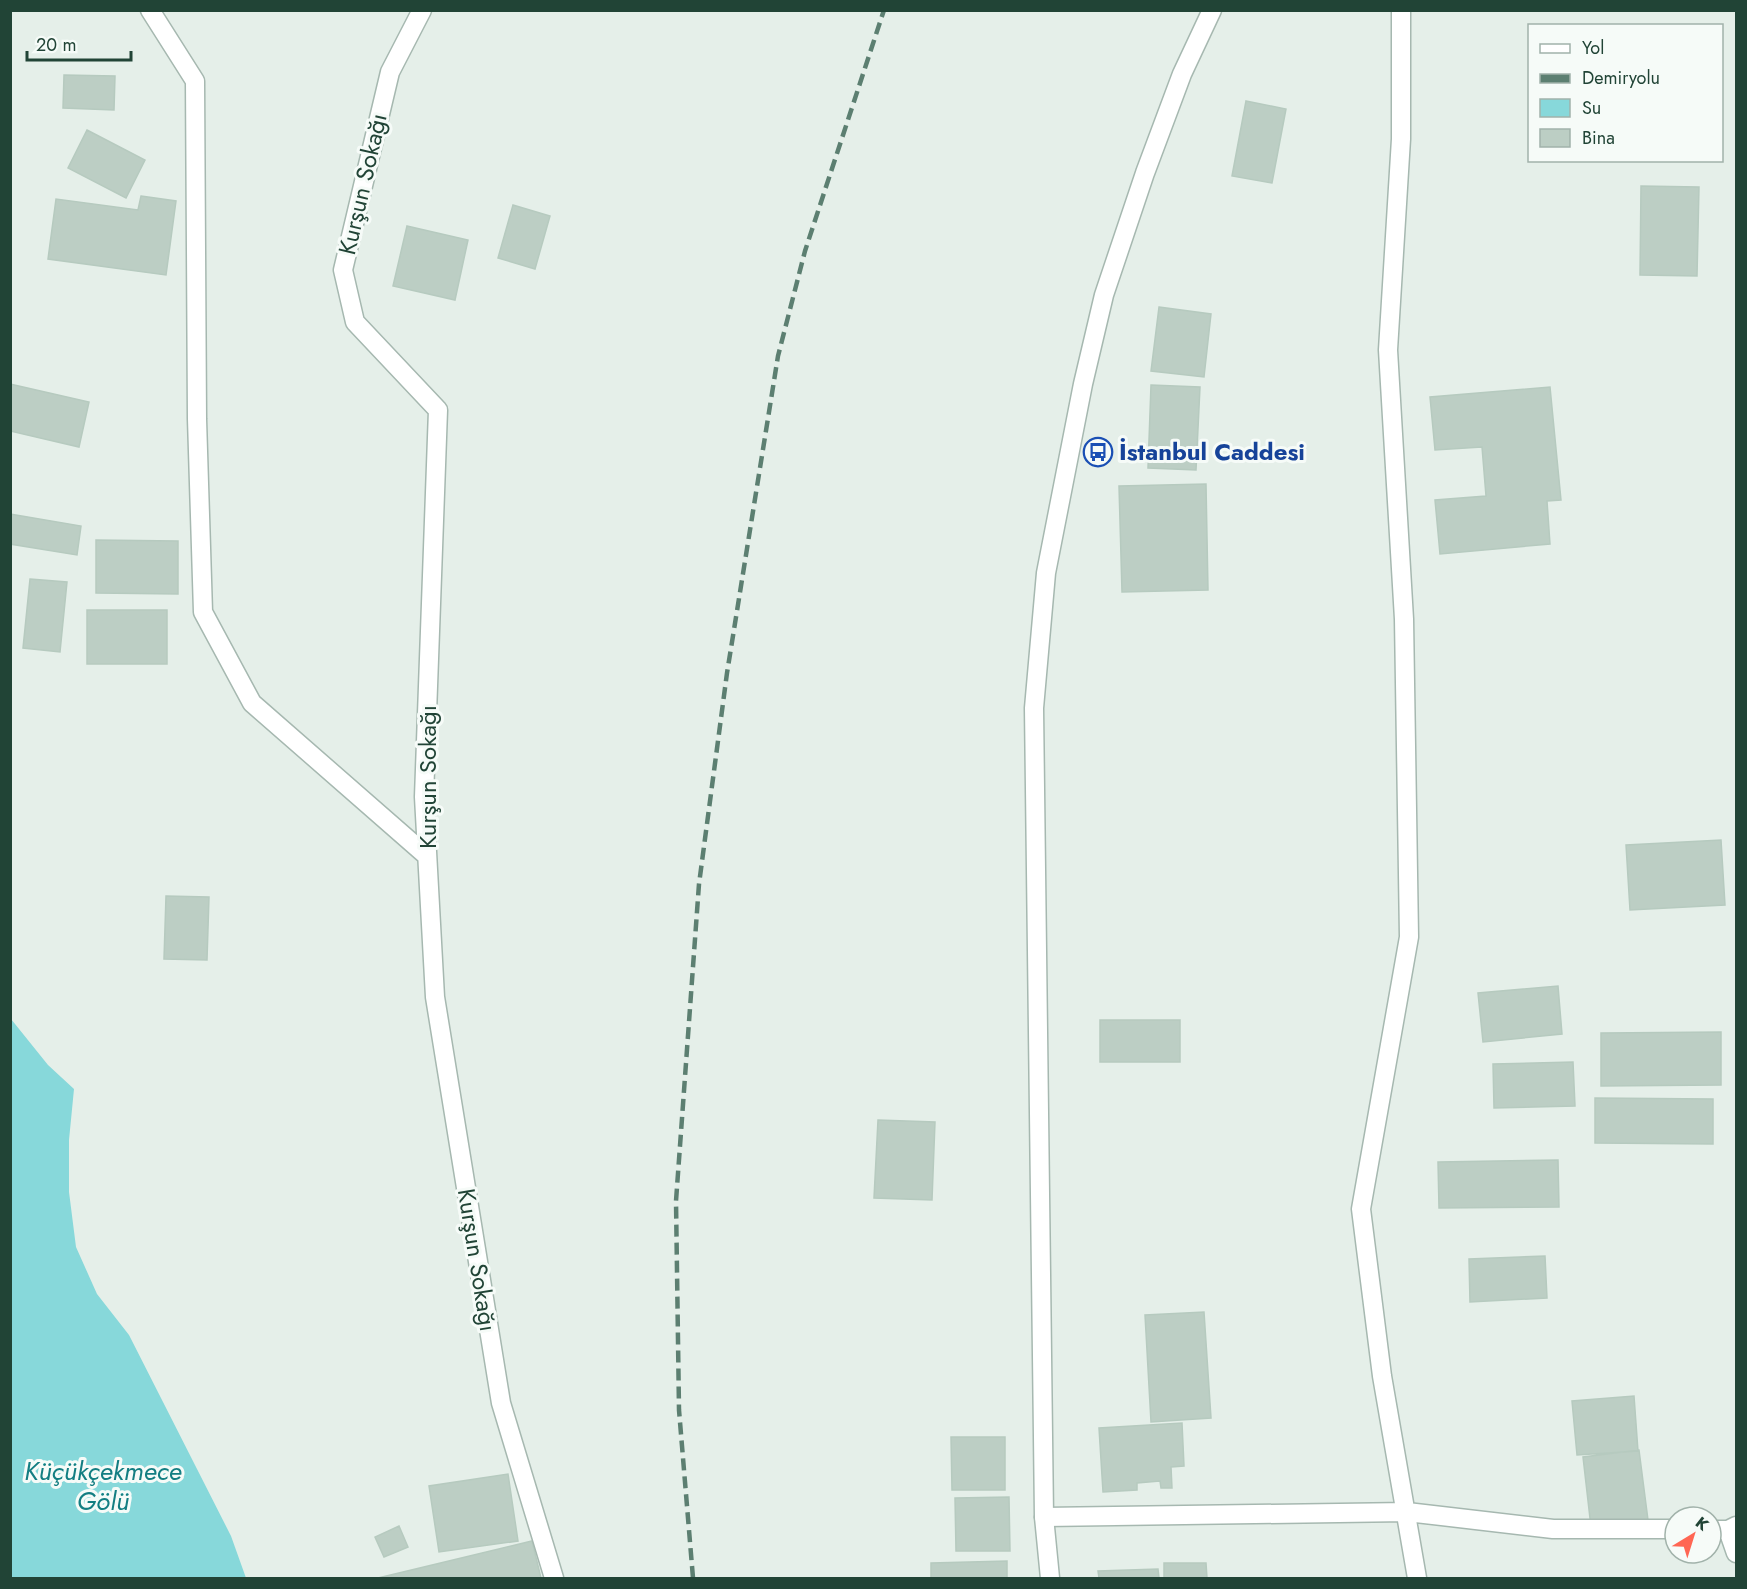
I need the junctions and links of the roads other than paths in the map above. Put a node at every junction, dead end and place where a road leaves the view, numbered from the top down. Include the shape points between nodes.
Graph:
1 (150, 10) edge
2 (422, 10) edge
3 (1212, 10) edge
4 (1401, 10) edge
5 (427, 856) junction
6 (1407, 1512) junction
7 (1044, 1517) junction
8 (1663, 1529) edge
9 (1725, 1529) edge
10 (1737, 1553) edge
11 (554, 1578) edge
12 (1050, 1578) edge
13 (1417, 1578) edge

1 - 5 street via 195,81 197,419 203,612 252,703
2 - 5 street, Kurşun Sokağı via 390,72 343,270 355,322 438,410 424,797
3 - 7 street via 1182,74 1104,295 1047,573 1034,708
4 - 6 street via 1401,139 1388,350 1404,619 1409,937 1361,1209 1382,1376
5 - 11 street, Kurşun Sokağı via 435,997 501,1403
6 - 7 street
6 - 8 street via 1554,1529
6 - 13 street
7 - 12 street
9 - 10 street

